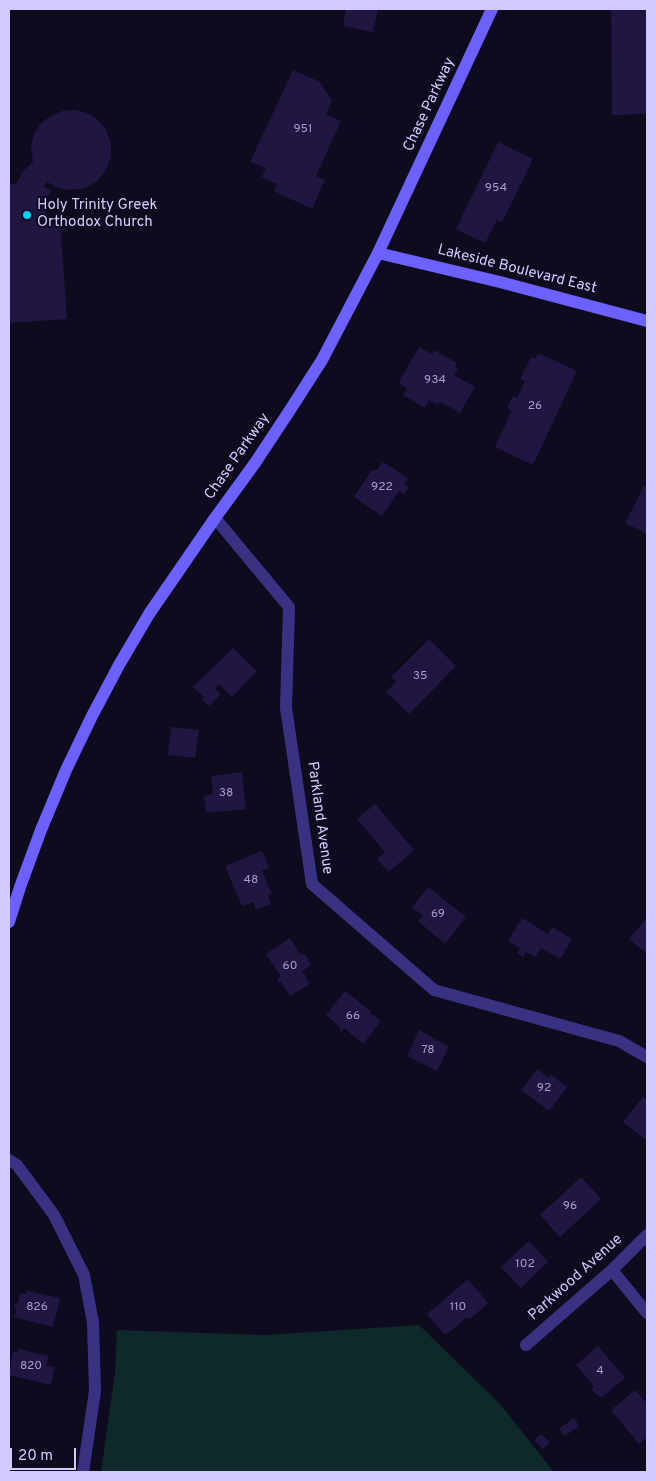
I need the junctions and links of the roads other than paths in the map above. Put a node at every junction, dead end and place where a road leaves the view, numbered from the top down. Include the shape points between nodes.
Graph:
1 (492, 9) edge
2 (378, 252) junction
3 (647, 321) edge
4 (215, 518) junction
5 (9, 922) edge
6 (647, 1057) edge
7 (9, 1160) edge
8 (647, 1235) edge
9 (612, 1270) junction
10 (647, 1313) edge
11 (526, 1345) dead end
12 (83, 1472) edge

1 - 2 main road, Chase Parkway
2 - 3 main road, Lakeside Boulevard East
2 - 4 main road, Chase Parkway via 322,360
4 - 5 main road, Chase Parkway via 149,614 92,716 41,830
4 - 6 street, Parkland Avenue via 289,606 286,708 312,884 434,990 619,1041
7 - 12 street via 17,1165 54,1215 84,1275 93,1323 94,1390
8 - 9 street, Parkwood Avenue
9 - 10 street
9 - 11 street, Parkwood Avenue

